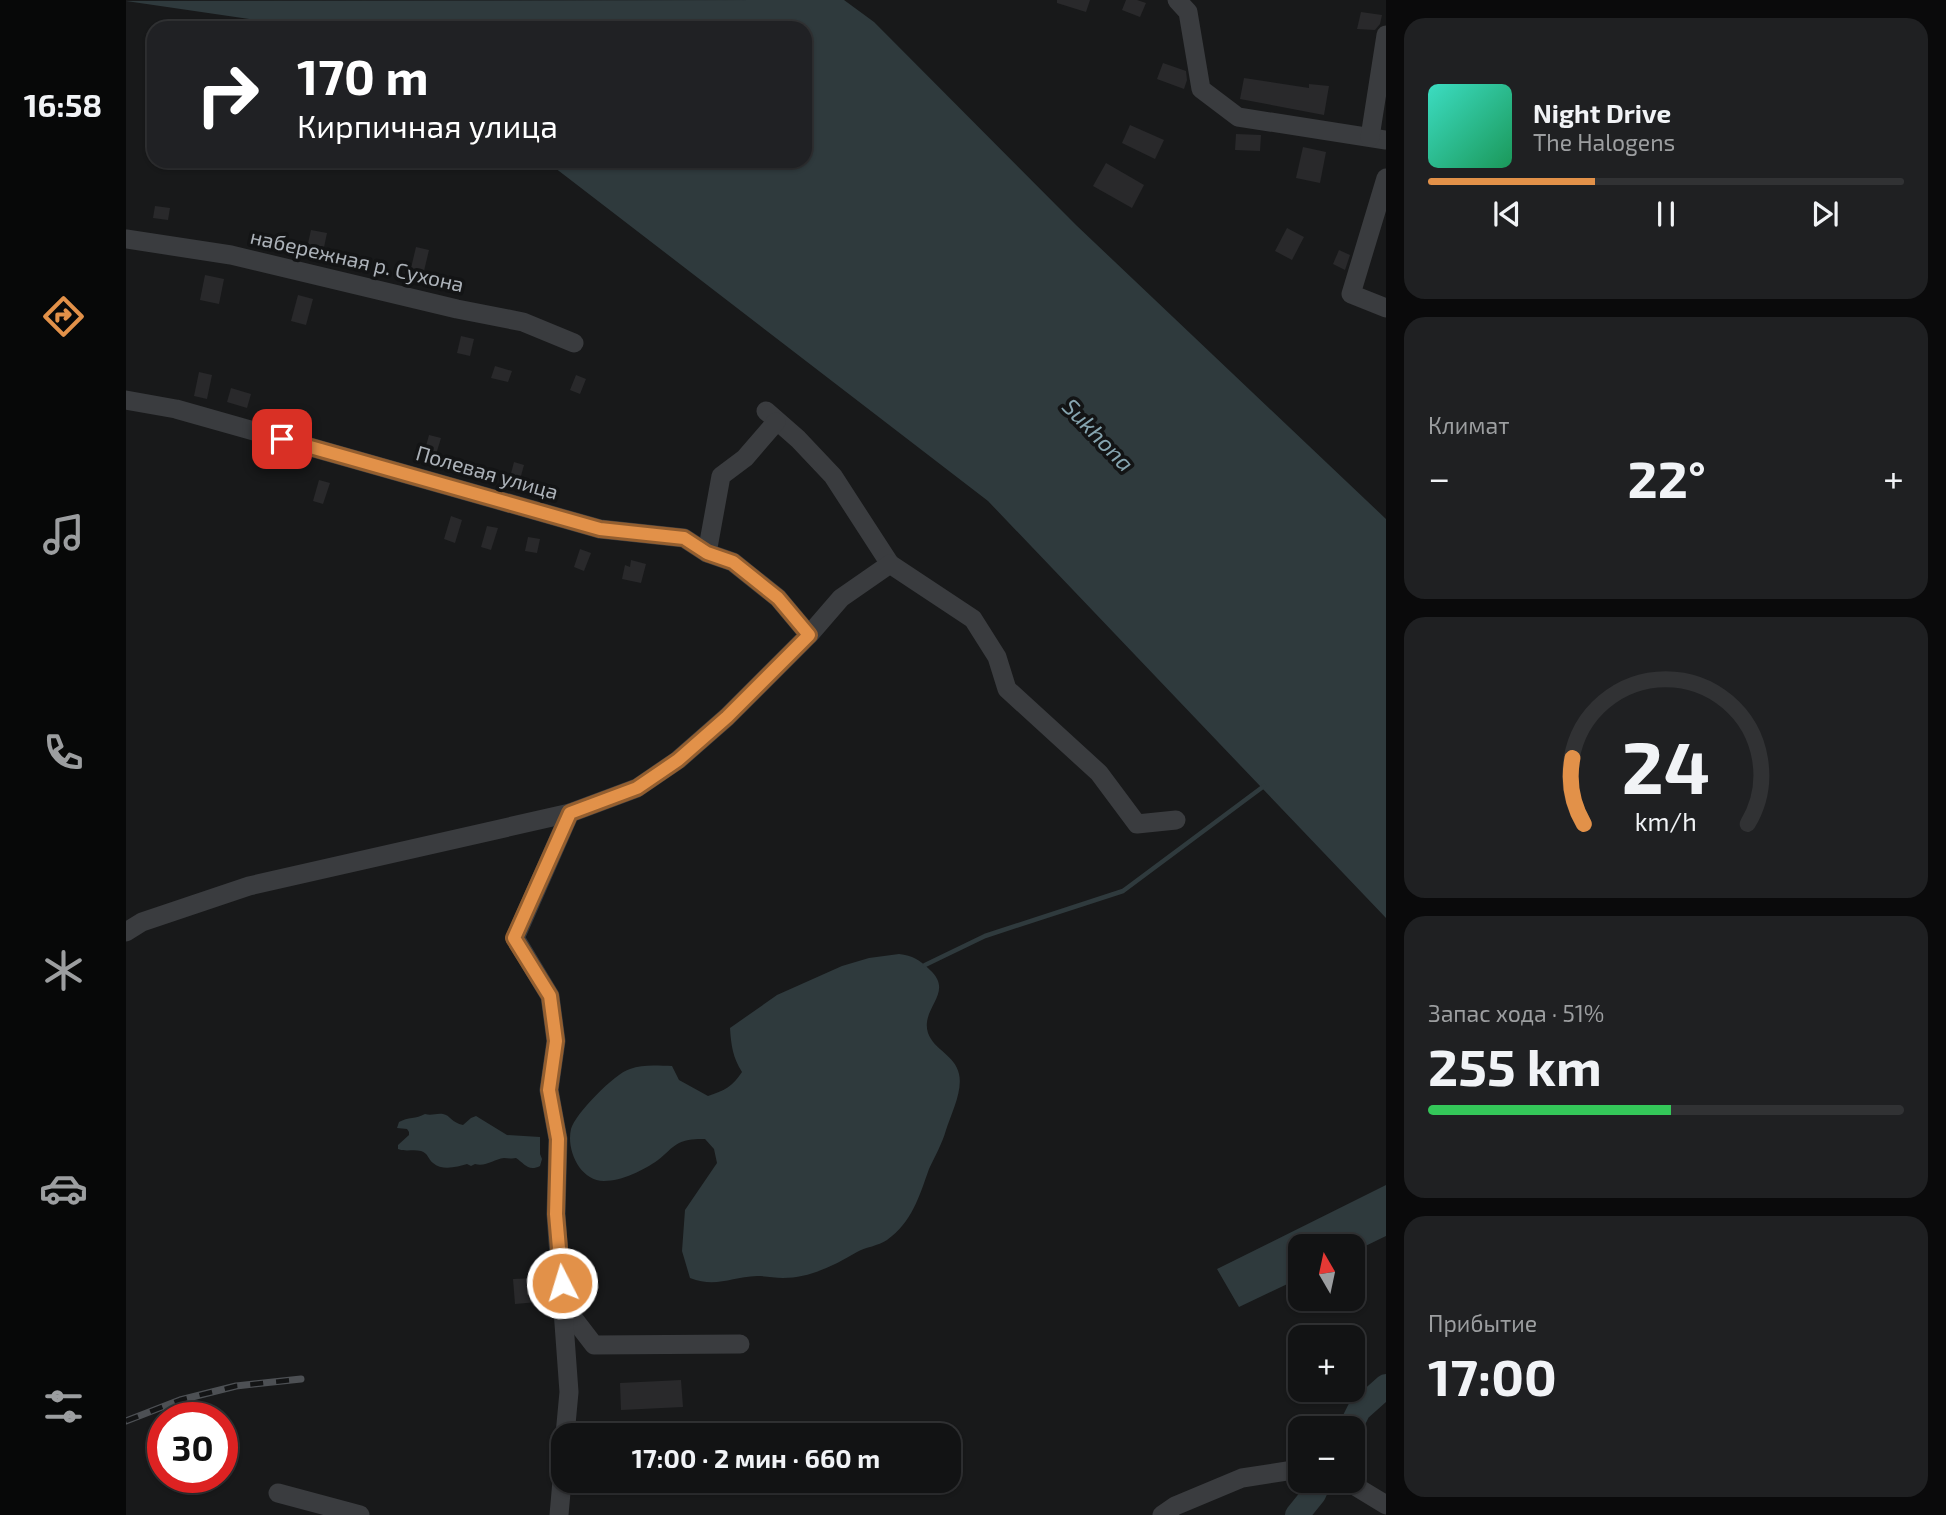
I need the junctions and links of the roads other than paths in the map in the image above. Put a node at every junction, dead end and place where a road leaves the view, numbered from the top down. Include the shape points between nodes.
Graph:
1 (1177, 0) edge
2 (1386, 35) edge
3 (1378, 138) edge
4 (1386, 178) edge
5 (126, 239) edge
6 (1386, 308) edge
7 (574, 343) dead end
8 (126, 400) edge
9 (707, 553) junction
10 (890, 564) junction
11 (809, 635) junction
12 (570, 813) junction
13 (1176, 820) dead end
14 (126, 932) edge
15 (564, 1306) junction
16 (740, 1344) dead end
17 (566, 1423) edge
18 (1288, 1471) edge
19 (1365, 1492) edge
20 (278, 1493) dead end
21 (561, 1493) edge
22 (1386, 1505) edge
23 (360, 1515) edge
24 (559, 1515) edge
25 (1162, 1515) edge

1 - 3 street via 1188,12 1201,89 1238,117
2 - 3 street
4 - 6 street via 1351,294
5 - 7 street, набережная р. Сухона via 231,255 523,322
8 - 9 street, Полевая улица via 176,409 600,529 684,538
9 - 10 street via 721,476 745,458 771,416 833,477
9 - 11 street, Полевая улица via 733,562 778,598
10 - 11 street via 841,598
10 - 13 street via 972,619 997,657 1006,689 1099,773 1137,824
11 - 12 street via 678,760 637,788
12 - 14 street via 249,886 142,922
12 - 15 street via 514,938 550,996 556,1041 549,1090 558,1139 556,1214
15 - 16 street via 594,1345
15 - 17 street
18 - 25 street via 1242,1478
19 - 22 street
20 - 23 street
21 - 24 street

